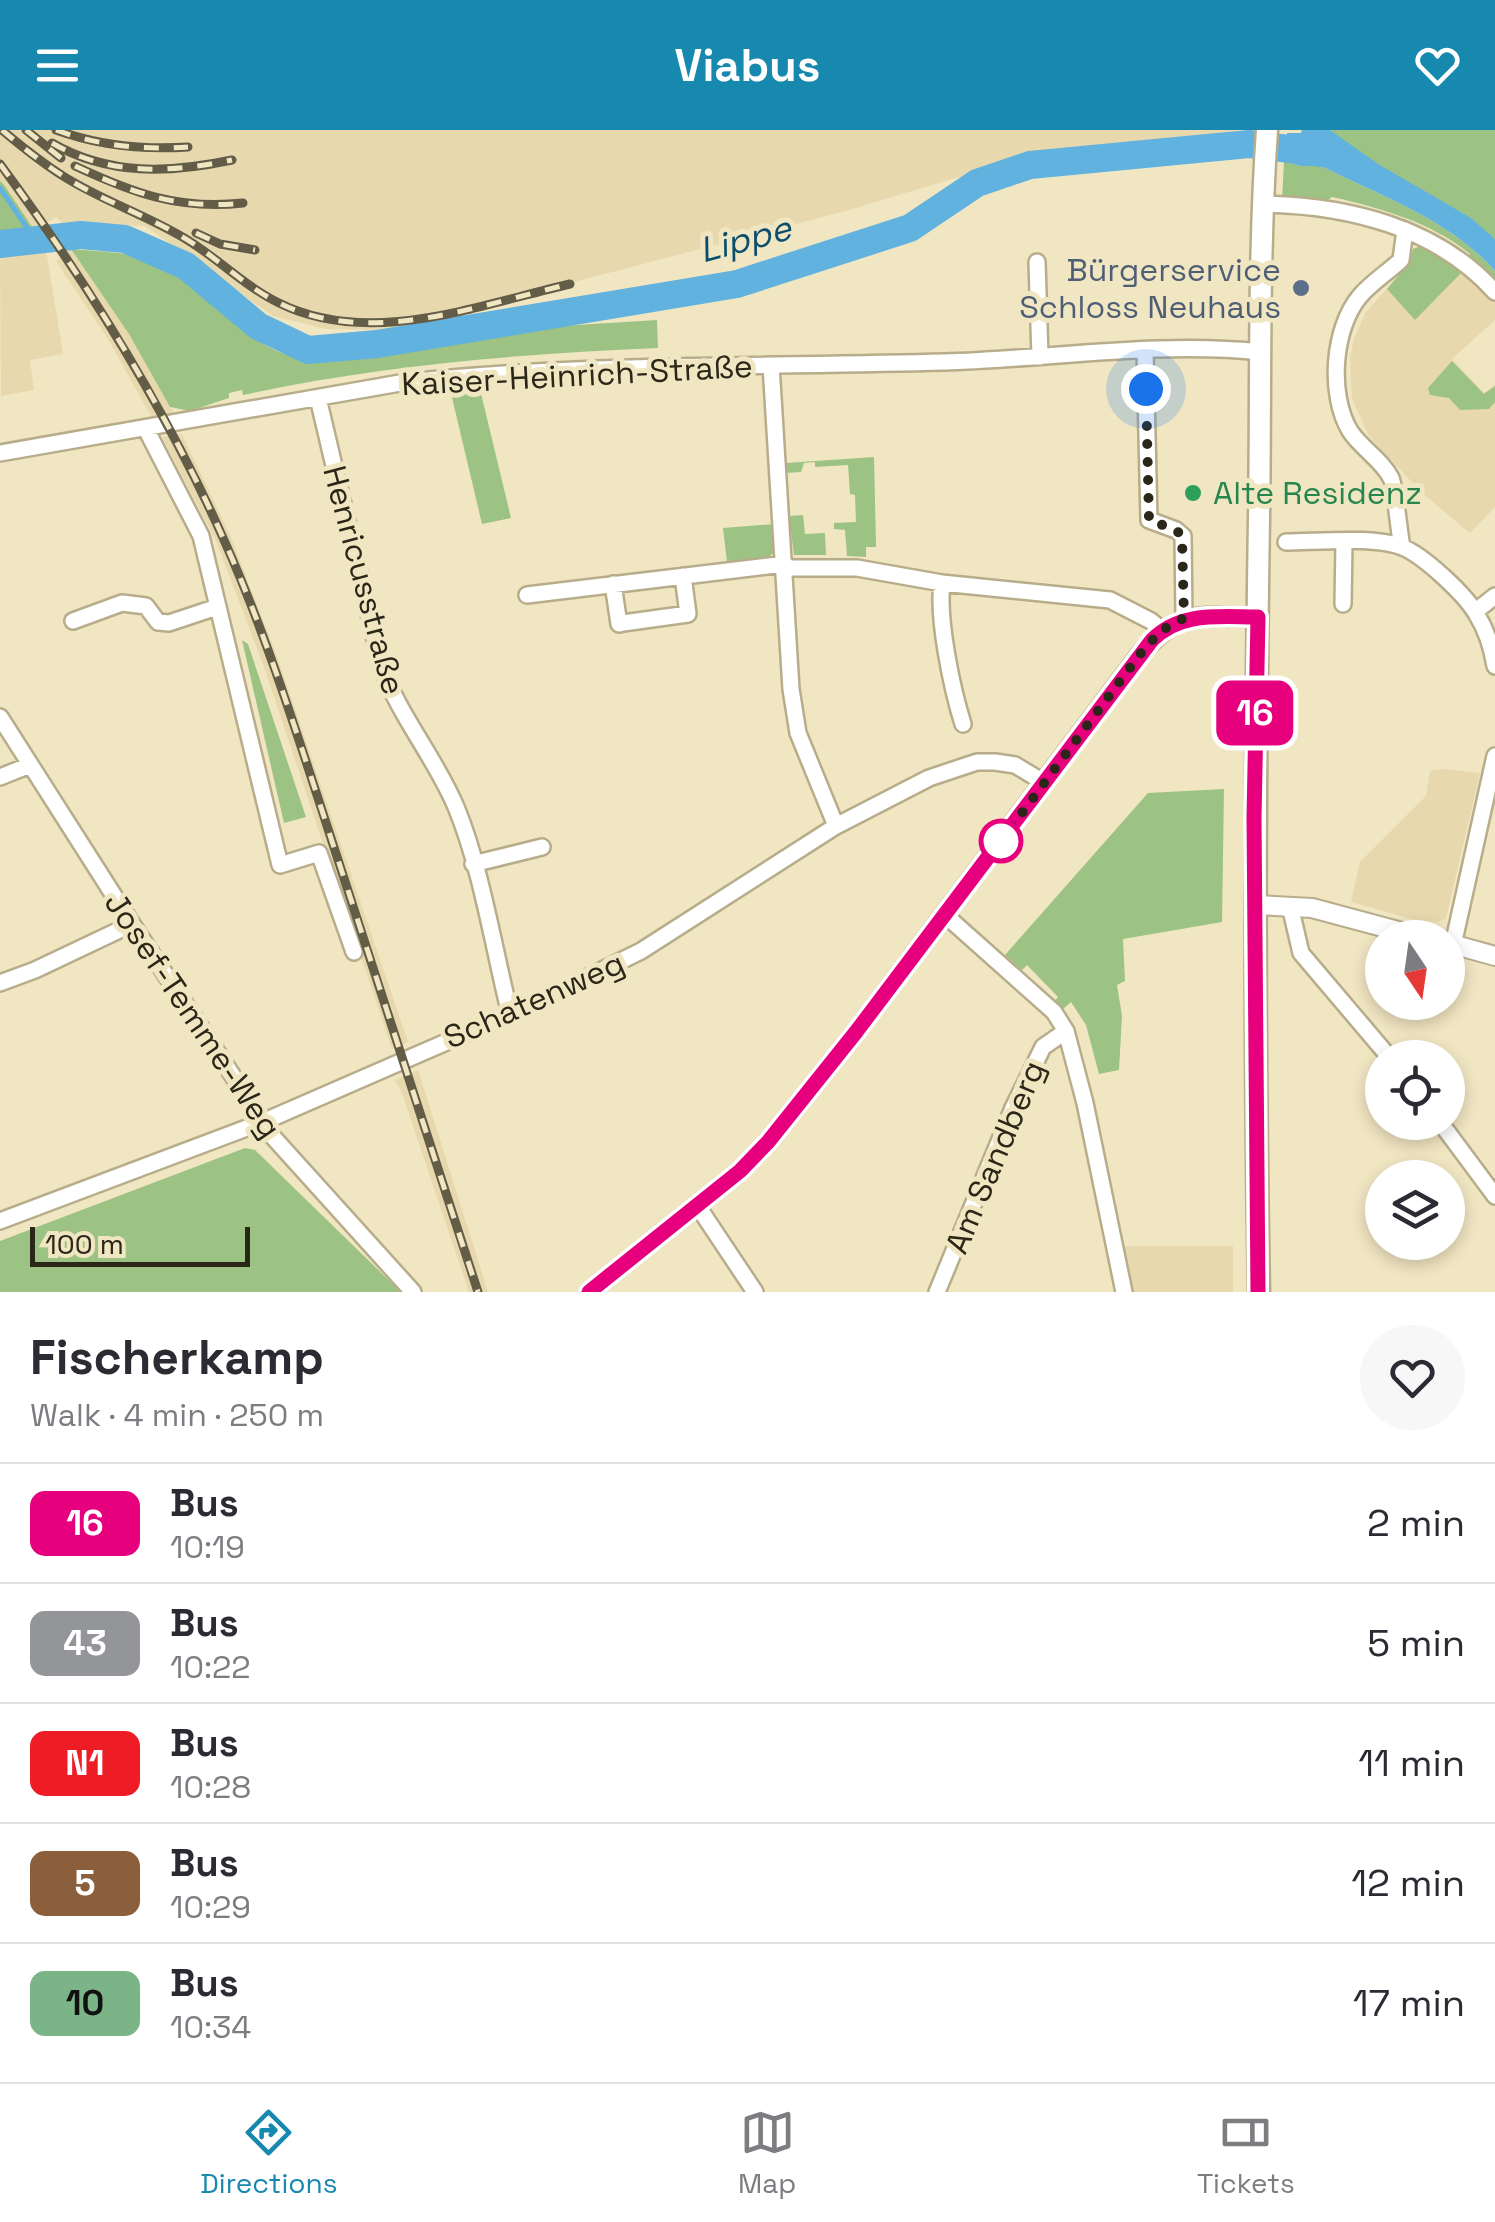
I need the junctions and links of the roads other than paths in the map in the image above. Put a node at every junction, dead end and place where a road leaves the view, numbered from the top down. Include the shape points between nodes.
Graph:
1 (1267, 130) edge
2 (1262, 204) junction
3 (1405, 230) junction
4 (1037, 262) dead end
5 (1495, 292) edge
6 (1145, 350) junction
7 (1262, 352) junction
8 (1040, 357) junction
9 (772, 365) junction
10 (318, 398) junction
11 (146, 429) junction
12 (0, 453) edge
13 (1286, 542) dead end
14 (1344, 542) junction
15 (1402, 547) junction
16 (786, 566) junction
17 (684, 576) junction
18 (942, 583) junction
19 (612, 584) junction
20 (527, 595) dead end
21 (1495, 596) edge
22 (1343, 604) dead end
23 (218, 606) junction
24 (1476, 611) junction
25 (1258, 617) junction
26 (1184, 618) junction
27 (73, 621) dead end
28 (1162, 630) junction
29 (1495, 666) edge
30 (0, 718) edge
31 (963, 724) dead end
32 (1495, 756) edge
33 (30, 764) junction
34 (0, 777) edge
35 (1045, 783) junction
36 (836, 826) junction
37 (542, 846) dead end
38 (473, 864) junction
39 (1256, 905) junction
40 (1290, 906) junction
41 (944, 914) junction
42 (1456, 920) edge
43 (132, 924) junction
44 (1365, 924) edge
45 (1465, 948) edge
46 (354, 952) dead end
47 (1495, 956) edge
48 (0, 982) edge
49 (510, 1014) junction
50 (1066, 1032) junction
51 (1375, 1040) edge
52 (265, 1121) junction
53 (1453, 1140) edge
54 (1495, 1167) edge
55 (1483, 1180) junction
56 (1495, 1196) edge
57 (697, 1205) junction
58 (0, 1220) edge
59 (413, 1292) edge
60 (590, 1292) edge
61 (755, 1292) edge
62 (937, 1292) edge
63 (1124, 1292) edge
64 (1258, 1292) edge

1 - 2 main road
2 - 3 street via 1302,204
2 - 7 main road
3 - 5 street via 1459,258
3 - 15 street via 1401,260 1348,314 1338,376 1351,432 1393,480
4 - 8 street
6 - 7 street, Kaiser-Heinrich-Straße
6 - 8 street, Kaiser-Heinrich-Straße
6 - 26 street via 1149,520 1182,536
7 - 25 main road
8 - 9 street, Kaiser-Heinrich-Straße
9 - 10 street, Kaiser-Heinrich-Straße via 485,374
9 - 16 street
10 - 11 street, Kaiser-Heinrich-Straße
10 - 38 street, Henricusstraße via 381,665 454,801
11 - 12 street, Kaiser-Heinrich-Straße
11 - 23 street via 201,536
13 - 14 street
14 - 15 street
14 - 22 street
15 - 24 street
16 - 17 street
16 - 18 street via 857,568
16 - 36 street via 798,733
17 - 19 street
17 - 19 street via 688,614 619,624
18 - 28 street via 1110,600
18 - 31 street
19 - 20 street
21 - 24 street
23 - 27 street via 169,623 158,622 146,606 122,603
23 - 46 street via 280,865 319,853
24 - 29 street
25 - 26 street
25 - 39 main road
26 - 28 street
28 - 35 street
30 - 33 street, Josef-Temme-Weg
32 - 42 street
33 - 34 street
33 - 43 street, Josef-Temme-Weg
35 - 36 street, Schatenweg via 1014,765 977,762 898,792
35 - 41 street
36 - 49 street, Schatenweg via 641,951
37 - 38 street
38 - 49 street, Henricusstraße
39 - 40 street
39 - 64 main road
40 - 44 street
40 - 51 street via 1301,954
41 - 50 street via 1054,1012
41 - 57 street via 768,1142
43 - 48 street
43 - 52 street, Josef-Temme-Weg
45 - 47 street
49 - 52 street, Schatenweg
50 - 62 street, Am Sandberg via 1043,1047
50 - 63 street
52 - 58 street, Schatenweg
52 - 59 street, Josef-Temme-Weg
53 - 55 street
54 - 55 street
55 - 56 street
57 - 60 street
57 - 61 street

